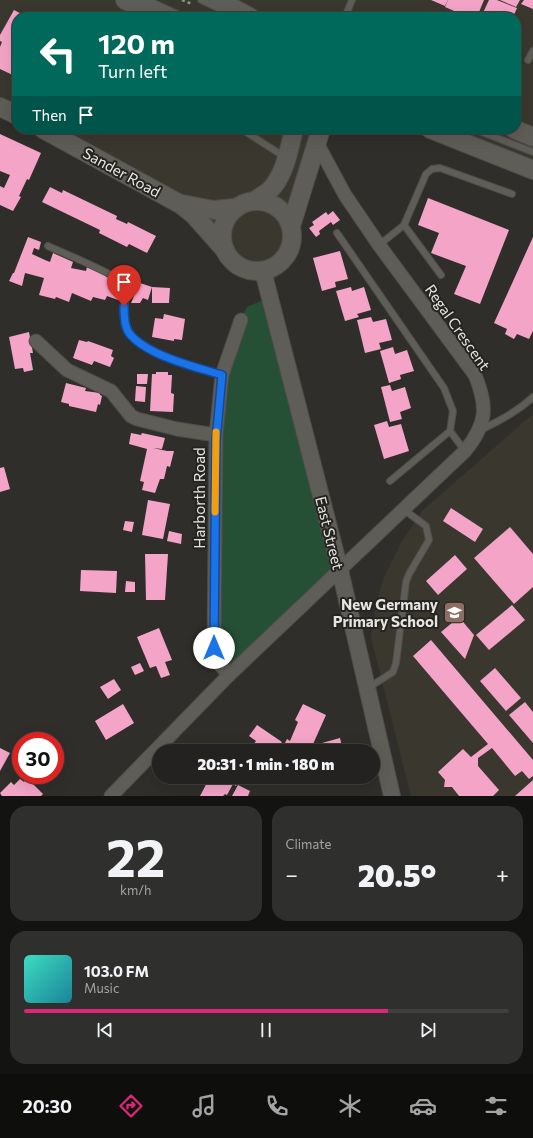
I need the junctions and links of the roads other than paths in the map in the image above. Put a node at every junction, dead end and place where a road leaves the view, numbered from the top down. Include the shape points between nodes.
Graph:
1 (125, 0) edge
2 (147, 0) edge
3 (201, 0) edge
4 (218, 0) edge
5 (352, 0) edge
6 (152, 12) edge
7 (173, 12) edge
8 (227, 12) edge
9 (241, 12) edge
10 (347, 12) edge
11 (533, 51) edge
12 (528, 60) dead end
13 (0, 107) edge
14 (12, 113) edge
15 (521, 132) edge
16 (52, 134) edge
17 (249, 134) edge
18 (293, 134) edge
19 (443, 134) edge
20 (487, 134) edge
21 (319, 136) edge
22 (533, 137) edge
23 (533, 152) edge
24 (287, 158) junction
25 (533, 170) edge
26 (512, 194) dead end
27 (256, 200) junction
28 (180, 204) junction
29 (234, 208) junction
30 (404, 225) junction
31 (291, 226) junction
32 (337, 233) dead end
33 (379, 245) junction
34 (48, 246) dead end
35 (225, 250) junction
36 (264, 270) junction
37 (441, 275) dead end
38 (241, 320) dead end
39 (36, 341) dead end
40 (222, 375) junction
41 (533, 397) edge
42 (479, 430) junction
43 (450, 431) junction
44 (216, 435) junction
45 (465, 451) junction
46 (390, 481) dead end
47 (403, 509) junction
48 (340, 570) junction
49 (229, 675) junction
50 (367, 689) junction
51 (111, 796) edge
52 (392, 796) edge

1 - 6 main road
2 - 7 lane
3 - 8 lane
4 - 9 main road
5 - 10 lane
11 - 12 lane
13 - 14 main road
15 - 22 main road
16 - 28 main road, Sander Road
17 - 24 lane
18 - 24 main road
19 - 25 main road
20 - 23 lane
21 - 31 main road
21 - 33 street, Regal Crescent via 345,195
24 - 27 main road via 278,180 269,191
26 - 30 lane via 440,168 432,169 426,174
27 - 29 main road via 244,202
27 - 31 main road via 278,207 286,215
28 - 29 main road, Sander Road via 214,210
28 - 35 main road, Sander Road via 194,215
29 - 35 main road via 222,228 221,239
30 - 33 lane
30 - 37 lane
31 - 36 main road via 290,249 284,259
32 - 43 lane via 444,388 453,411
33 - 42 street, Regal Crescent via 475,375 483,394 484,405 484,416
34 - 40 lane via 118,280 125,295 126,326 134,338 162,355
35 - 36 main road via 231,260 241,267 252,271
36 - 48 street, East Street
38 - 40 street, Harborth Road
39 - 44 street via 66,370 111,391 131,416 177,429
40 - 44 street, Harborth Road
41 - 42 lane via 507,417
42 - 45 street, Regal Crescent
43 - 45 lane
43 - 46 lane
44 - 49 street, Harborth Road via 214,648 217,661
45 - 47 street, Regal Crescent
47 - 48 street, Regal Crescent
47 - 50 lane via 426,526 429,540 406,582 393,672
48 - 49 street
48 - 50 street, East Street
49 - 51 street
50 - 52 street, East Street

